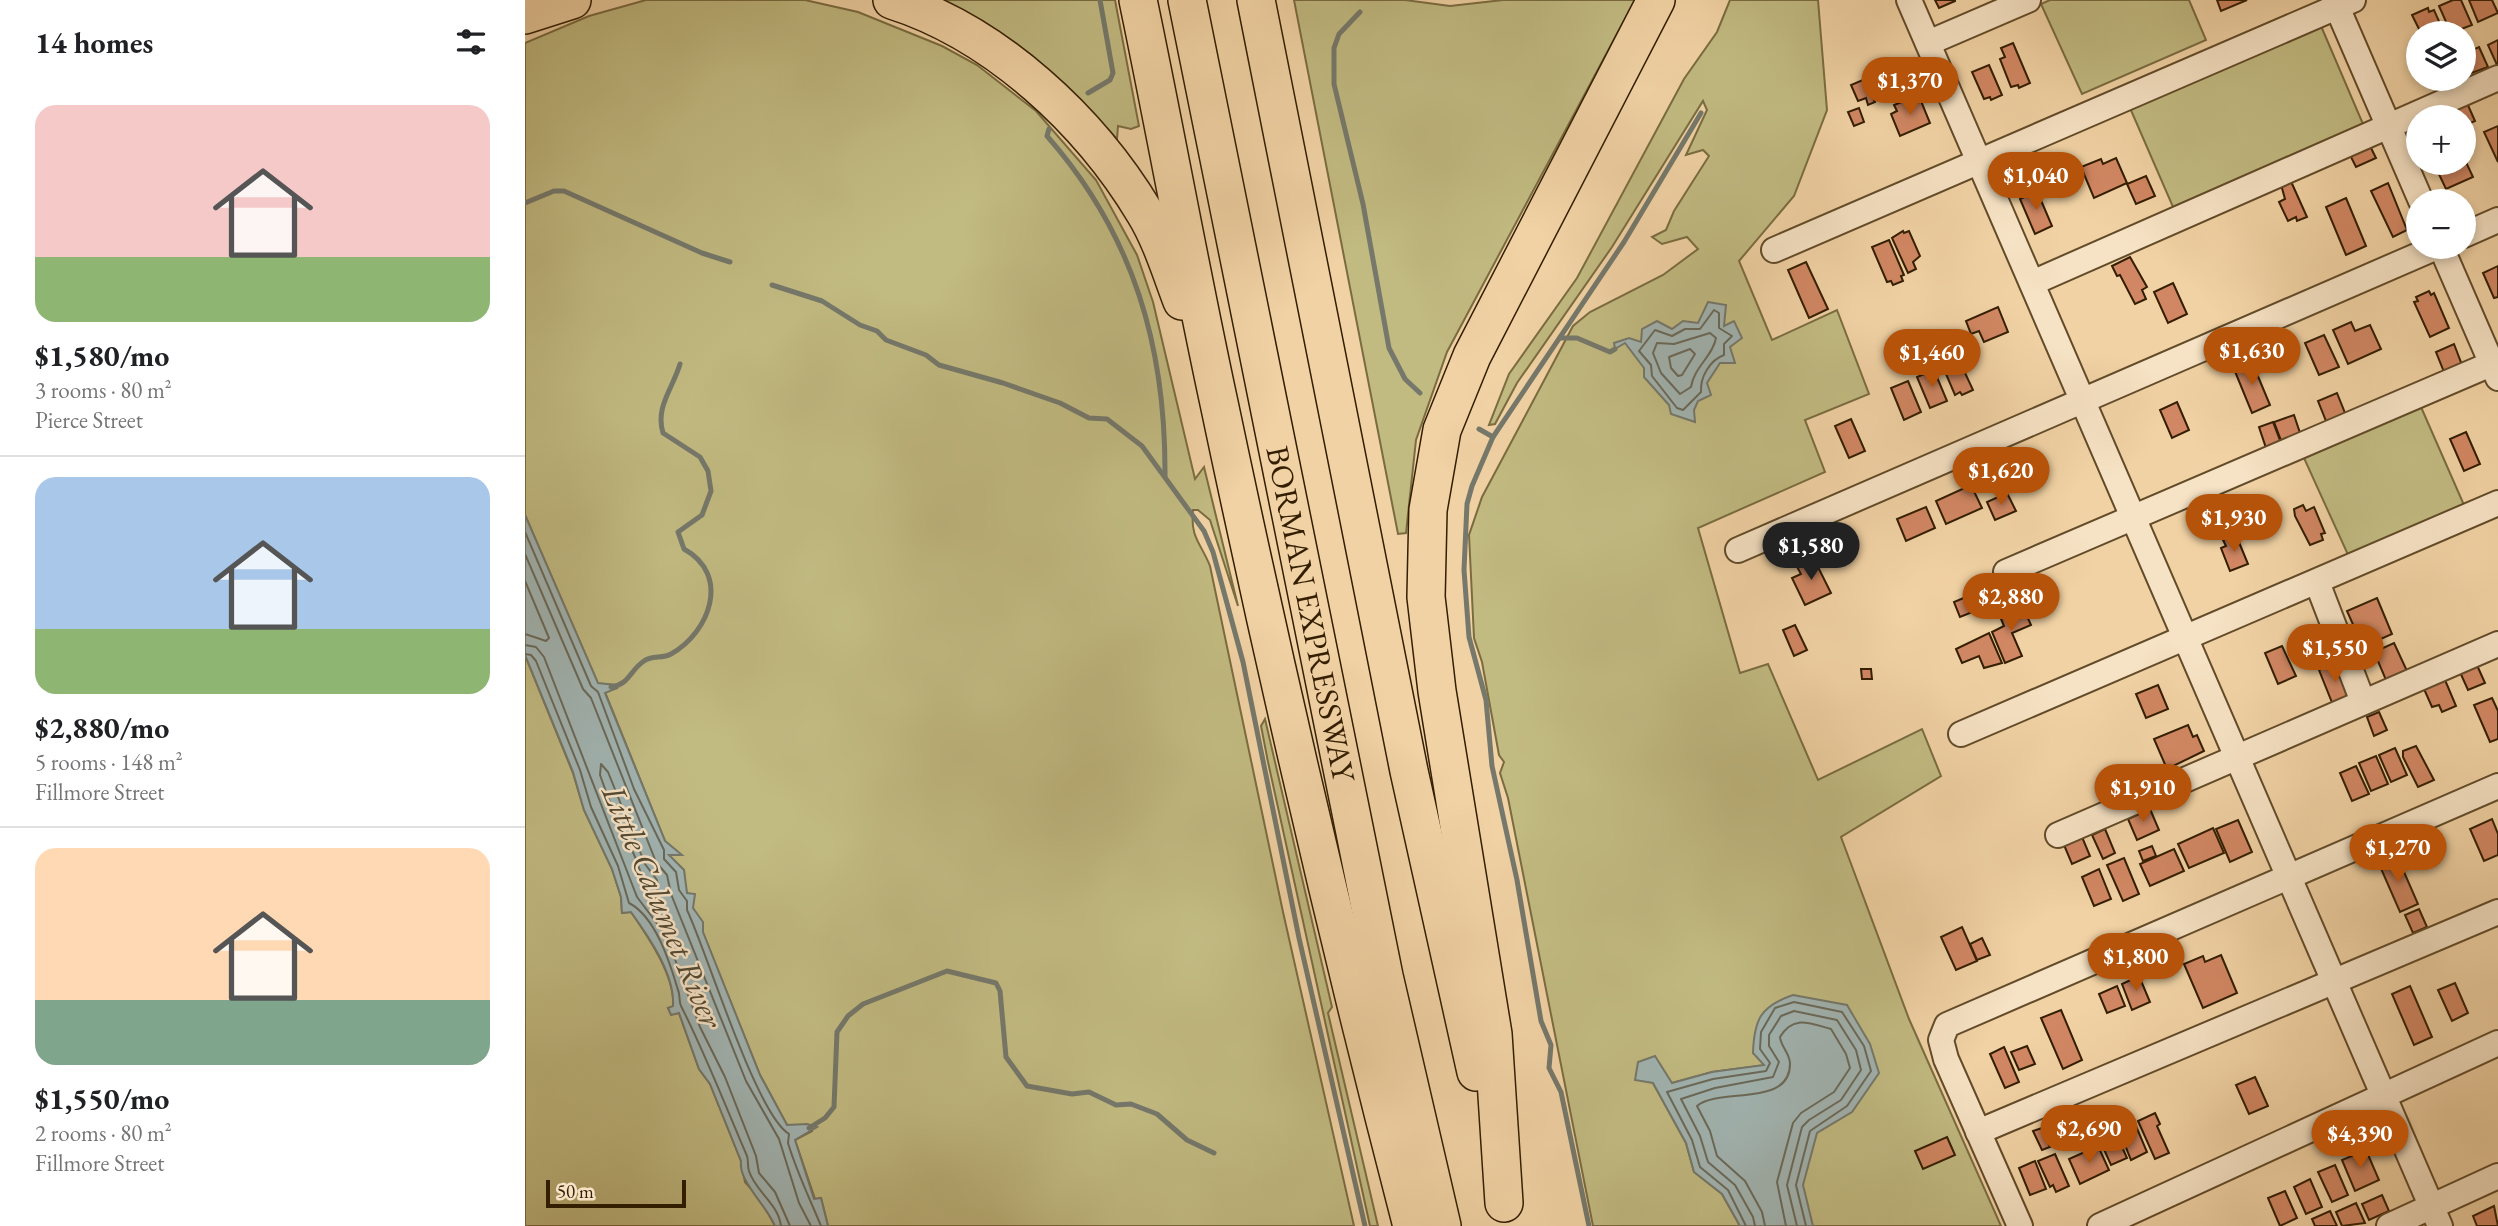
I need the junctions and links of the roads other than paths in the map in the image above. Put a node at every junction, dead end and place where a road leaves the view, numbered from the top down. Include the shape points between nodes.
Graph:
1 (572, 0) edge
2 (892, 0) edge
3 (1139, 0) edge
4 (1187, 0) edge
5 (1256, 0) edge
6 (1656, 0) edge
7 (1909, 0) edge
8 (2028, 0) edge
9 (2341, 2) edge
10 (525, 15) edge
11 (1928, 43) junction
12 (2498, 79) edge
13 (2388, 125) junction
14 (1979, 160) junction
15 (2416, 189) edge
16 (2498, 220) edge
17 (2476, 230) edge
18 (1774, 250) dead end
19 (2411, 259) edge
20 (2445, 259) edge
21 (2032, 283) junction
22 (2496, 368) edge
23 (1218, 400) junction
24 (2082, 400) junction
25 (2498, 503) edge
26 (2133, 518) junction
27 (1738, 550) dead end
28 (2005, 572) dead end
29 (2317, 582) junction
30 (2186, 639) junction
31 (2498, 643) edge
32 (2363, 702) junction
33 (1961, 734) dead end
34 (2237, 757) junction
35 (2498, 786) edge
36 (2058, 835) dead end
37 (2289, 877) junction
38 (2498, 912) edge
39 (2334, 982) junction
40 (2498, 1043) edge
41 (2384, 1095) junction
42 (1978, 1132) junction
43 (2498, 1176) edge
44 (1507, 1215) edge
45 (2436, 1216) edge
46 (1412, 1226) edge
47 (1442, 1226) edge
48 (2020, 1226) edge
49 (2100, 1226) edge
50 (2389, 1226) edge

1 - 10 highway
2 - 23 highway via 983,44 1046,91 1105,153 1146,214
3 - 23 highway
4 - 47 highway, BORMAN EXPRESSWAY via 1384,976
5 - 44 highway via 1409,771
6 - 44 highway via 1472,356 1443,430 1428,510 1426,597 1493,1034
7 - 11 street
8 - 11 street
9 - 13 street
9 - 14 street
11 - 14 street
12 - 13 street
13 - 15 street
13 - 21 street
14 - 18 street
14 - 21 street
16 - 17 street
19 - 24 street
20 - 22 street
21 - 24 street
22 - 26 street
23 - 46 highway via 1289,728
24 - 26 street
24 - 27 street
25 - 29 street
26 - 28 street
26 - 30 street
29 - 30 street
29 - 32 street
30 - 33 street
30 - 34 street
31 - 32 street
32 - 34 street
34 - 36 street
34 - 37 street
35 - 37 street
37 - 39 street
37 - 42 street via 1954,1020 1942,1032 1946,1059
38 - 39 street
39 - 41 street
39 - 42 street
40 - 41 street
41 - 45 street
41 - 49 street
42 - 48 street
43 - 45 street
45 - 50 street

